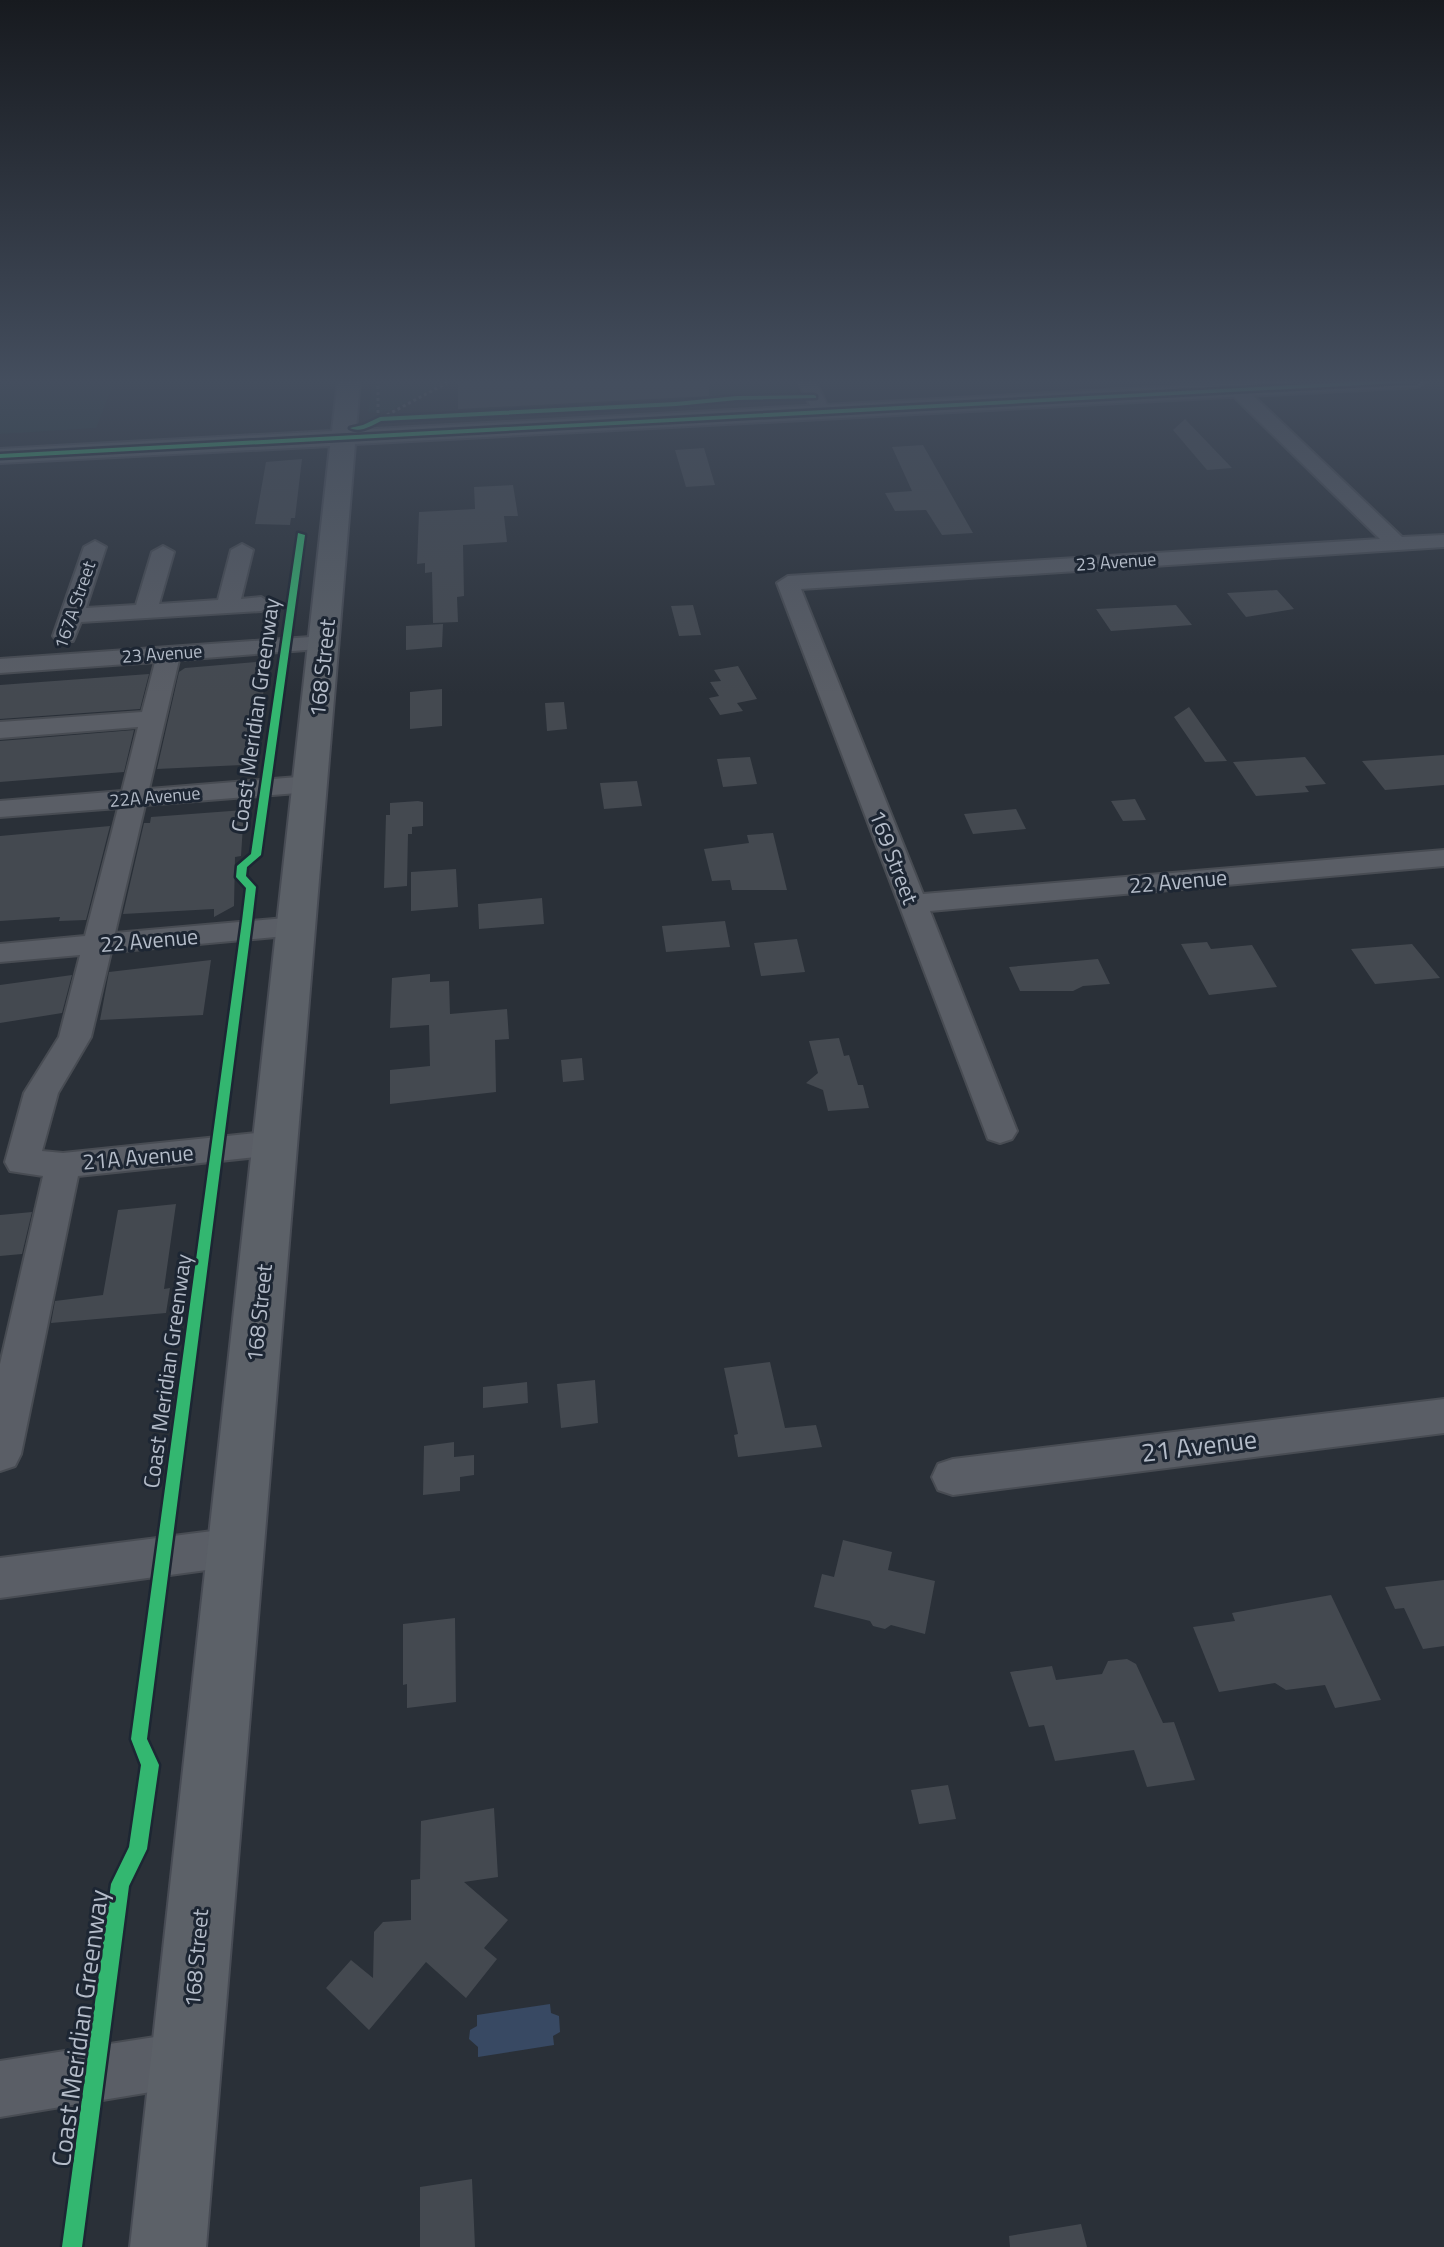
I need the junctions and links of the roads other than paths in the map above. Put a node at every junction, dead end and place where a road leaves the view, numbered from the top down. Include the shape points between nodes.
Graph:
1 (339, 485) edge
2 (1336, 485) edge
3 (1444, 541) edge
4 (1397, 544) junction
5 (95, 547) dead end
6 (242, 550) dead end
7 (163, 552) dead end
8 (788, 583) joint
9 (261, 604) dead end
10 (225, 606) junction
11 (146, 611) junction
12 (72, 616) junction
13 (324, 643) junction
14 (169, 654) junction
15 (55, 662) junction
16 (0, 666) edge
17 (152, 719) junction
18 (0, 730) edge
19 (310, 784) junction
20 (134, 799) junction
21 (0, 809) edge
22 (1444, 858) edge
23 (912, 904) junction
24 (297, 926) junction
25 (100, 944) junction
26 (0, 953) edge
27 (1000, 1131) dead end
28 (276, 1143) junction
29 (11, 1161) edge
30 (63, 1165) junction
31 (14, 1319) edge
32 (1444, 1416) edge
33 (0, 1454) edge
34 (953, 1477) dead end
35 (236, 1547) junction
36 (0, 1578) edge
37 (187, 2059) junction
38 (0, 2089) edge
39 (168, 2247) edge

1 - 13 main road, 168 Street
2 - 4 street
3 - 4 street, 23 Avenue
4 - 8 street, 23 Avenue
5 - 12 street, 167A Street
6 - 10 street via 233,594
7 - 11 street
8 - 23 street, 169 Street
9 - 10 street
10 - 11 street
11 - 12 street
12 - 15 street, 167A Street
13 - 14 street, 23 Avenue
13 - 19 main road, 168 Street
14 - 15 street, 23 Avenue
14 - 17 street
15 - 16 street, 23 Avenue
17 - 18 street
17 - 20 street
19 - 20 street, 22A Avenue
19 - 24 main road, 168 Street
20 - 21 street, 22A Avenue
20 - 25 street
22 - 23 street, 22 Avenue
23 - 27 street, 169 Street
24 - 25 street, 22 Avenue
24 - 28 main road, 168 Street
25 - 26 street, 22 Avenue
25 - 29 street via 75,1037 41,1093
28 - 30 street, 21A Avenue
28 - 35 main road, 168 Street
29 - 30 street, 21A Avenue
30 - 31 street
31 - 33 street
32 - 34 street, 21 Avenue
35 - 36 street
35 - 37 main road, 168 Street
37 - 38 street
37 - 39 main road, 168 Street

